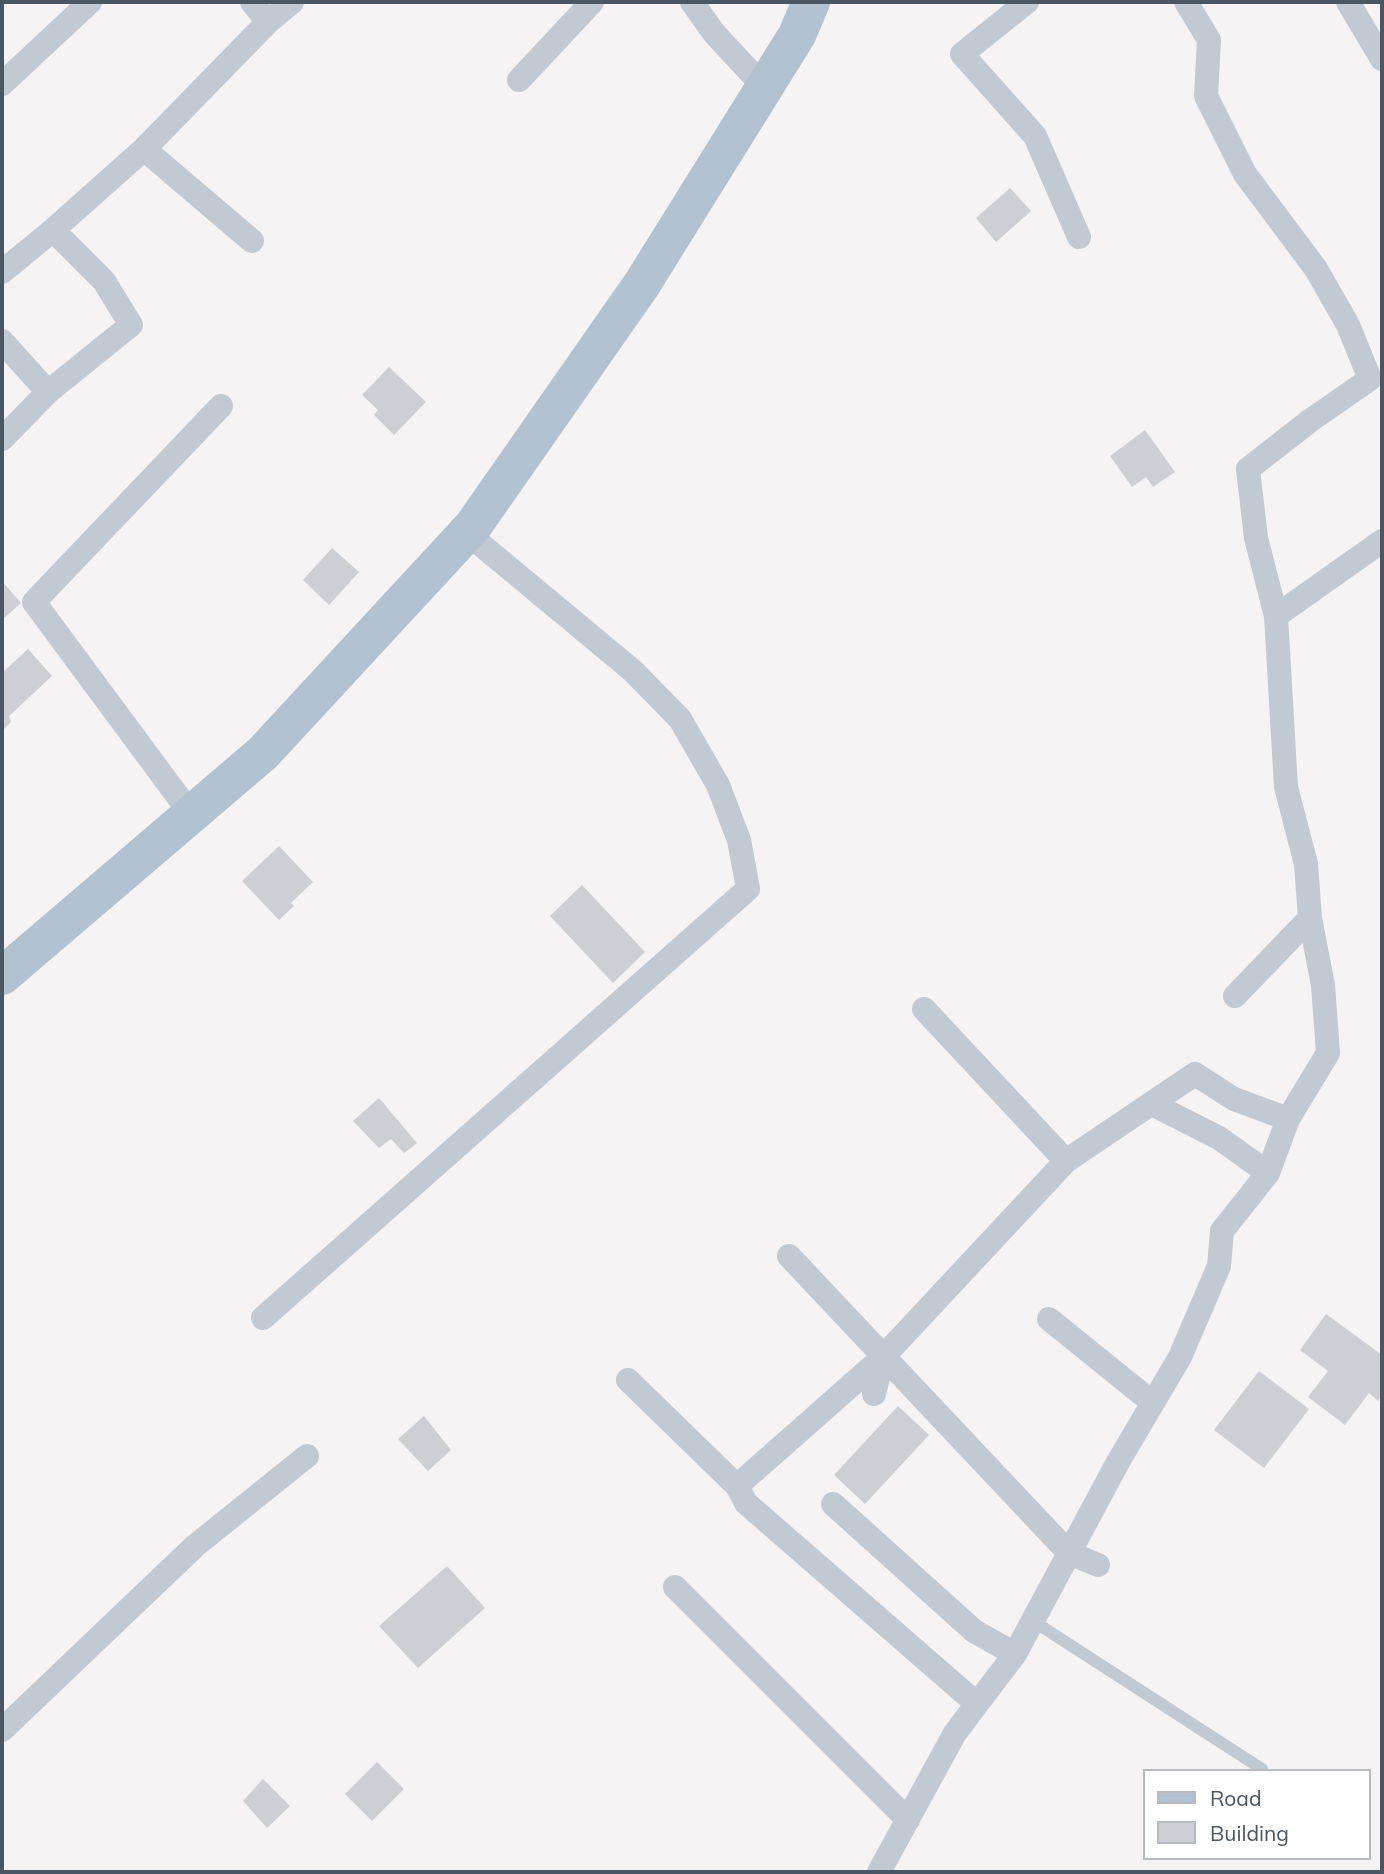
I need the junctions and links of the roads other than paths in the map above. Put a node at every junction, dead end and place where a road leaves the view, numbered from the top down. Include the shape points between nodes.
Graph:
1 (90, 2) edge
2 (251, 2) edge
3 (292, 2) edge
4 (592, 2) edge
5 (692, 2) edge
6 (811, 2) edge
7 (1027, 2) edge
8 (1186, 2) edge
9 (1348, 2) edge
10 (268, 22) junction
11 (1382, 59) edge
12 (519, 80) dead end
13 (2, 84) edge
14 (765, 87) junction
15 (144, 149) junction
16 (53, 230) junction
17 (1079, 237) dead end
18 (252, 241) dead end
19 (2, 272) edge
20 (2, 341) edge
21 (48, 392) junction
22 (220, 406) dead end
23 (2, 439) edge
24 (467, 533) junction
25 (1382, 541) edge
26 (1276, 616) junction
27 (191, 814) junction
28 (1310, 918) junction
29 (2, 976) edge
30 (1235, 996) dead end
31 (924, 1009) dead end
32 (1153, 1104) junction
33 (1289, 1119) junction
34 (1066, 1161) junction
35 (1268, 1173) junction
36 (789, 1256) dead end
37 (263, 1318) dead end
38 (1049, 1320) dead end
39 (883, 1357) junction
40 (628, 1380) dead end
41 (874, 1394) dead end
42 (1153, 1403) junction
43 (307, 1456) dead end
44 (737, 1486) junction
45 (833, 1504) dead end
46 (1069, 1553) junction
47 (1098, 1565) dead end
48 (675, 1587) dead end
49 (1032, 1621) junction
50 (1014, 1654) junction
51 (977, 1704) junction
52 (2, 1730) edge
53 (1262, 1769) dead end
54 (908, 1820) junction
55 (879, 1872) edge

1 - 13 street
2 - 10 street
3 - 10 street
4 - 12 street
5 - 14 street via 714,33
6 - 14 main road
7 - 17 street via 962,54 1035,136
8 - 26 street via 1209,40 1206,96 1245,174 1316,269 1348,325 1370,379 1248,469 1256,538
9 - 11 street
10 - 15 street
14 - 24 main road via 642,284
15 - 16 street
15 - 18 street
16 - 19 street
16 - 21 street via 104,281 131,326
20 - 21 street
21 - 23 street
22 - 27 street via 33,602
24 - 27 main road via 263,753
24 - 37 street via 633,671 680,719 718,785 739,841 748,889
25 - 26 street
26 - 28 street via 1286,788 1306,864
27 - 29 main road
28 - 30 street
28 - 33 street via 1323,985 1328,1053
31 - 34 street
32 - 33 street via 1195,1074 1234,1100
32 - 34 street
32 - 35 street via 1220,1138
33 - 35 street
34 - 39 street
35 - 42 street via 1222,1231 1219,1266 1180,1357
36 - 39 street
38 - 42 street
39 - 41 street
39 - 44 street
39 - 46 street
40 - 44 street
42 - 46 street
43 - 52 street via 195,1546
44 - 51 street via 746,1503
45 - 50 street via 974,1631
46 - 47 street
46 - 49 street
48 - 54 street
49 - 50 street
49 - 53 lane
50 - 51 street
51 - 54 street via 955,1732
54 - 55 street

